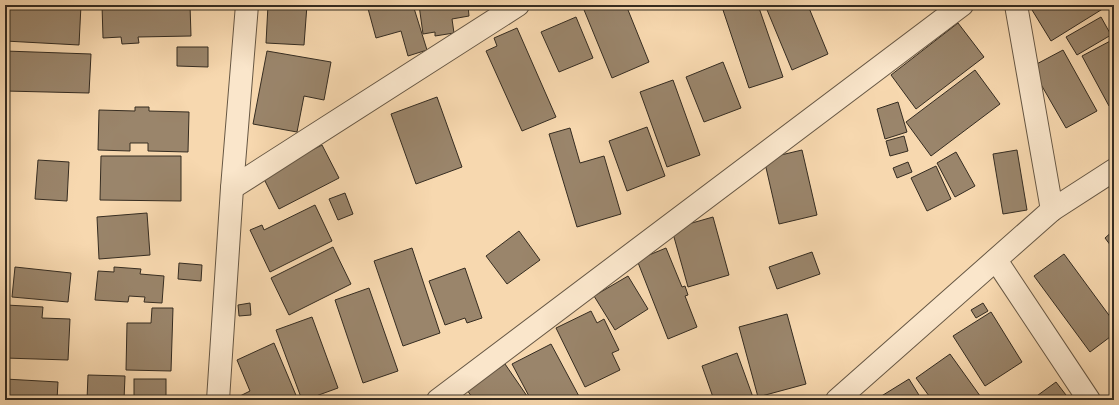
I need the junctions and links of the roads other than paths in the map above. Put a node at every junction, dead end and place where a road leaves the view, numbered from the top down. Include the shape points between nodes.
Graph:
1 (247, 5) edge
2 (518, 5) edge
3 (962, 5) edge
4 (1016, 5) edge
5 (1114, 170) edge
6 (232, 188) junction
7 (1052, 210) junction
8 (996, 260) junction
9 (218, 400) edge
10 (438, 400) edge
11 (837, 400) edge
12 (1089, 400) edge

1 - 6 street
2 - 6 street
3 - 10 street
4 - 7 street
5 - 7 street
6 - 9 street
7 - 8 street
8 - 11 street
8 - 12 street

